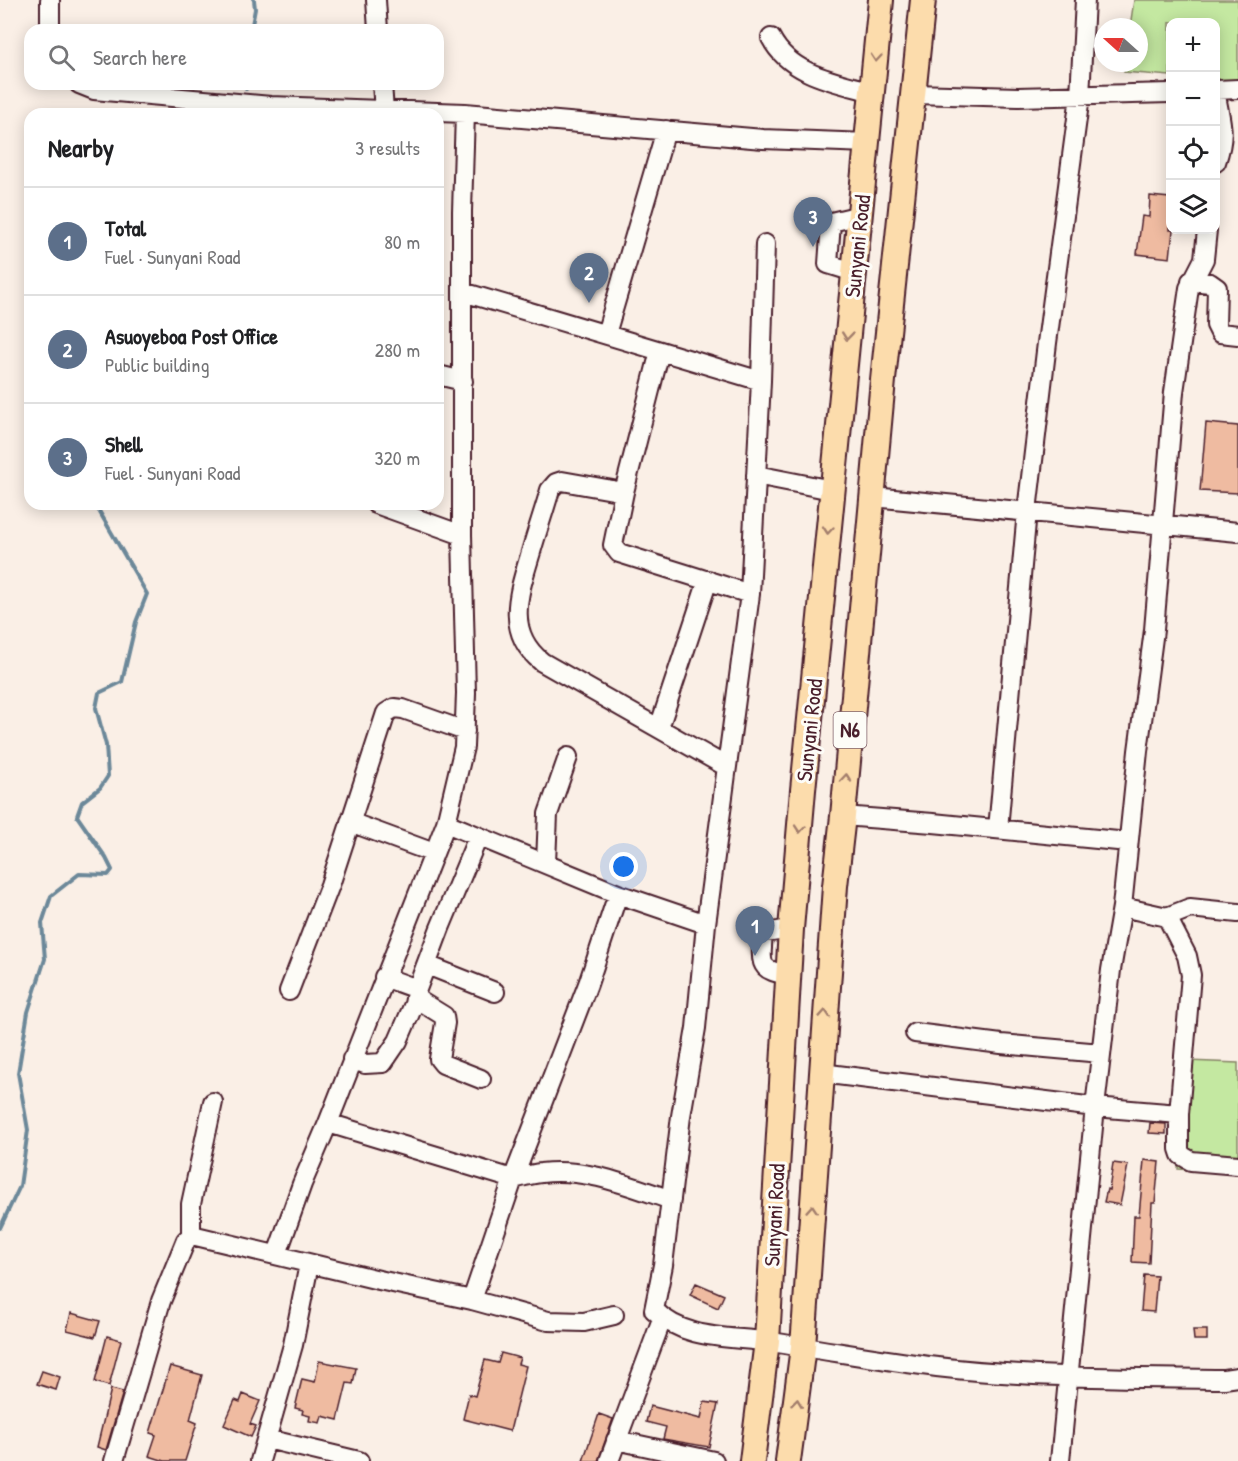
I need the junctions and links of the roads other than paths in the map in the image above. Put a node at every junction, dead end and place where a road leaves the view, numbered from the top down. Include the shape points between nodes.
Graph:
1 (50, 0) edge
2 (376, 0) edge
3 (881, 0) edge
4 (923, 0) edge
5 (1085, 0) edge
6 (50, 24) edge
7 (378, 24) edge
8 (771, 38) dead end
9 (1238, 89) edge
10 (94, 90) edge
11 (382, 90) edge
12 (1220, 90) edge
13 (873, 93) junction
14 (1166, 93) edge
15 (914, 94) junction
16 (1080, 96) junction
17 (316, 108) edge
18 (384, 108) edge
19 (444, 112) edge
20 (465, 113) junction
21 (1220, 120) edge
22 (666, 130) junction
23 (868, 144) junction
24 (1220, 150) edge
25 (1207, 234) edge
26 (765, 244) dead end
27 (1191, 281) junction
28 (463, 292) junction
29 (606, 334) junction
30 (1238, 334) edge
31 (660, 351) junction
32 (444, 376) edge
33 (463, 381) junction
34 (761, 381) junction
35 (756, 475) junction
36 (832, 490) junction
37 (624, 492) junction
38 (873, 497) junction
39 (393, 510) edge
40 (1027, 511) junction
41 (1163, 525) junction
42 (1238, 531) edge
43 (462, 535) junction
44 (708, 580) junction
45 (750, 594) junction
46 (659, 728) junction
47 (465, 731) junction
48 (568, 757) dead end
49 (727, 767) junction
50 (843, 816) junction
51 (350, 822) junction
52 (446, 823) junction
53 (999, 829) junction
54 (478, 837) junction
55 (1128, 842) junction
56 (434, 853) junction
57 (546, 863) junction
58 (618, 894) junction
59 (1122, 907) junction
60 (1238, 913) edge
61 (1167, 916) junction
62 (706, 924) junction
63 (427, 964) junction
64 (384, 976) junction
65 (289, 991) dead end
66 (495, 992) dead end
67 (416, 993) junction
68 (915, 1033) dead end
69 (1101, 1053) junction
70 (352, 1059) junction
71 (821, 1072) junction
72 (481, 1079) dead end
73 (213, 1102) dead end
74 (1095, 1107) junction
75 (1179, 1114) junction
76 (328, 1124) junction
77 (1238, 1165) edge
78 (513, 1179) junction
79 (671, 1200) junction
80 (190, 1236) junction
81 (277, 1254) junction
82 (309, 1263) junction
83 (472, 1300) junction
84 (614, 1316) dead end
85 (662, 1319) junction
86 (767, 1341) junction
87 (803, 1347) junction
88 (1069, 1376) junction
89 (1238, 1377) edge
90 (267, 1439) junction
91 (616, 1440) junction
92 (114, 1461) edge
93 (260, 1461) edge
94 (359, 1461) edge
95 (609, 1461) edge
96 (714, 1461) edge
97 (752, 1461) edge
98 (788, 1461) edge
99 (1060, 1461) edge

1 - 6 street
2 - 7 street
3 -> 13 main road, Sunyani Road / N6
4 - 15 main road, N6
5 - 16 street
8 - 13 street via 778,50 803,70
9 - 12 street
10 - 17 street
11 - 18 street
13 - 23 main road, Sunyani Road / N6
14 - 16 street
15 - 16 street
15 - 38 main road, N6
16 - 40 street
19 - 20 street
20 - 22 street
20 - 28 street
21 - 24 street
22 - 23 street
22 - 29 street
23 -> 36 main road, Sunyani Road / N6
25 - 27 street via 1204,259
26 - 34 street
27 - 30 street via 1210,283 1217,288 1216,325 1220,333
27 - 41 street via 1173,392
28 - 29 street
28 - 33 street
29 - 31 street
31 - 34 street
31 - 37 street
32 - 33 street
33 - 43 street
34 - 35 street
35 - 36 street
35 - 45 street
36 -> 86 main road, Sunyani Road / N6 via 791,929
37 - 44 street via 615,549
37 - 46 street via 562,481 550,490 518,593 518,620 526,646 542,662
38 - 40 street
50 -> 38 main road, N6
39 - 43 street
40 - 41 street
40 - 53 street
41 - 42 street
41 - 55 street
43 - 47 street
44 - 45 street
44 - 46 street
45 - 49 street
46 - 49 street
47 - 51 street via 403,709 394,708 386,713
47 - 52 street
48 - 57 street via 548,814
49 - 62 street
50 - 53 street
71 -> 50 main road, N6
51 - 56 street
51 - 65 street
52 - 54 street
52 - 56 street
53 - 55 street
54 - 57 street
54 - 63 street
55 - 59 street
56 - 64 street
57 - 58 street
58 - 62 street
58 - 78 street
59 - 61 street
59 - 69 street
60 - 61 street via 1190,908
61 - 75 street via 1187,957 1191,975
62 - 79 street via 696,1028
63 - 66 street
63 - 67 street
64 - 67 street
64 - 70 street
67 - 70 street via 398,1041 383,1063 365,1064
67 - 72 street via 444,1016 439,1059
68 - 69 street
69 - 74 street
70 - 76 street
71 - 74 street
87 -> 71 main road, N6
73 - 80 street via 191,1204
74 - 75 street
74 - 88 street
75 - 77 street via 1179,1149 1185,1160
76 - 78 street
76 - 81 street
78 - 79 street via 570,1173 614,1181
78 - 83 street
79 - 85 street via 654,1310
80 - 81 street
80 - 92 street via 161,1301
81 - 82 street
82 - 83 street
82 - 90 street via 293,1345
83 - 84 street via 548,1321 584,1322
85 - 86 street via 720,1338
85 - 91 street
86 - 87 street
86 - 97 main road, Sunyani Road / N6
87 - 88 street via 938,1367
98 -> 87 main road, N6
88 - 89 street
88 - 99 street
90 - 93 street
90 - 94 street
91 - 95 street
91 - 96 street

